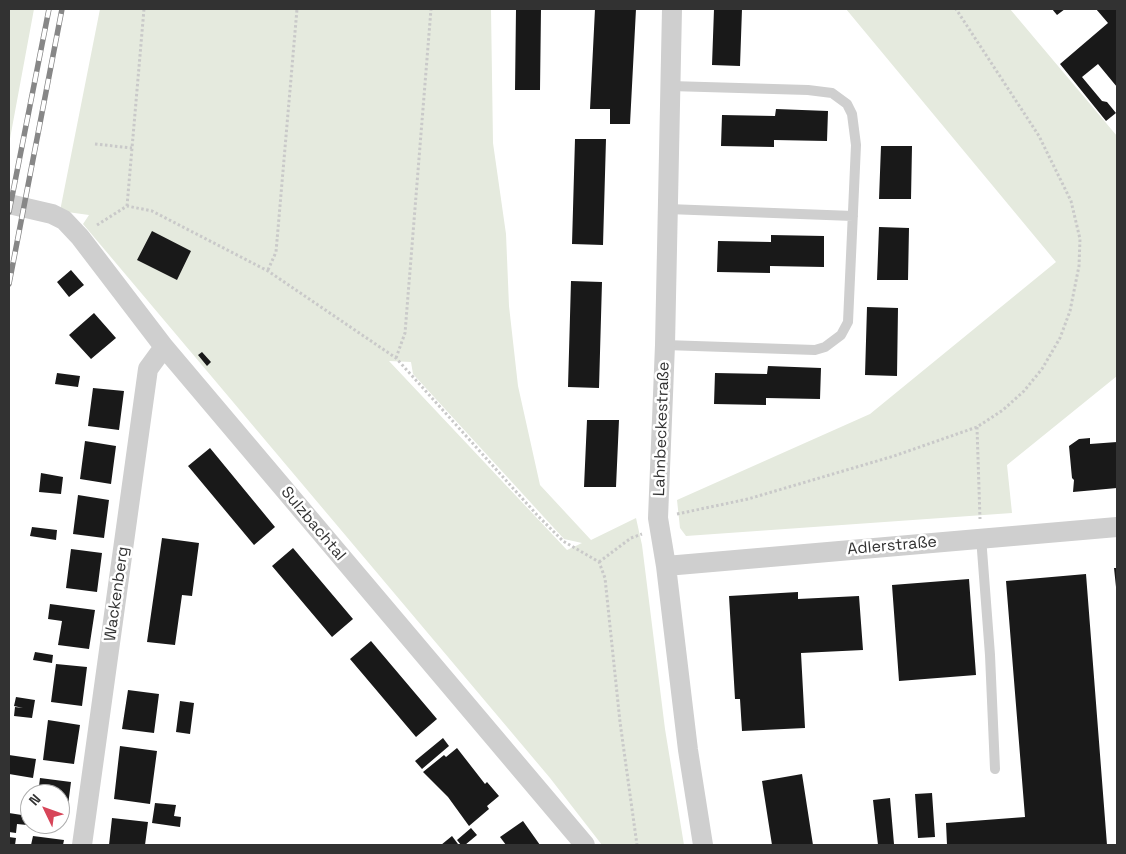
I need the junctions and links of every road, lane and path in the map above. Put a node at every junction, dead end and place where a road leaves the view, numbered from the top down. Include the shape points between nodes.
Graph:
1 (144, 9) edge
2 (297, 9) edge
3 (431, 9) edge
4 (672, 9) edge
5 (956, 9) edge
6 (670, 86) junction
7 (95, 144) dead end
8 (132, 148) junction
9 (9, 204) edge
10 (127, 206) junction
11 (668, 209) junction
12 (853, 216) junction
13 (80, 237) junction
14 (268, 271) junction
15 (665, 345) junction
16 (164, 347) junction
17 (396, 358) junction
18 (978, 427) junction
19 (659, 525) junction
20 (1117, 527) edge
21 (981, 537) junction
22 (599, 562) junction
23 (666, 566) junction
24 (995, 769) dead end
25 (82, 845) edge
26 (585, 845) edge
27 (637, 845) edge
28 (703, 845) edge

1 - 8 path
2 - 14 path via 276,252
3 - 17 path via 405,333
4 - 6 street, Lahnbeckestraße
5 - 18 path via 1039,136 1071,201 1080,239 1079,266 1070,311 1060,338 1042,369 1024,391
6 - 11 street, Lahnbeckestraße
6 - 12 lane via 808,90 839,98 852,114 856,145
7 - 8 path
8 - 10 path
9 - 13 street, Sulzbachtal via 39,209 64,220
10 - 13 path
10 - 14 path via 152,211 176,222
11 - 12 lane
11 - 15 street, Lahnbeckestraße
12 - 15 lane via 848,322 834,341 815,350
13 - 16 street, Sulzbachtal
14 - 17 path
15 - 19 street, Lahnbeckestraße
16 - 25 street, Wackenberg via 148,368
16 - 26 street, Sulzbachtal
17 - 22 path via 538,516 563,540
18 - 19 path via 894,456
18 - 21 path
19 - 22 path via 631,538
19 - 23 street, Lahnbeckestraße
20 - 21 street, Adlerstraße
21 - 23 street, Adlerstraße
21 - 24 lane
22 - 27 path via 605,578
23 - 28 street, Lahnbeckestraße

